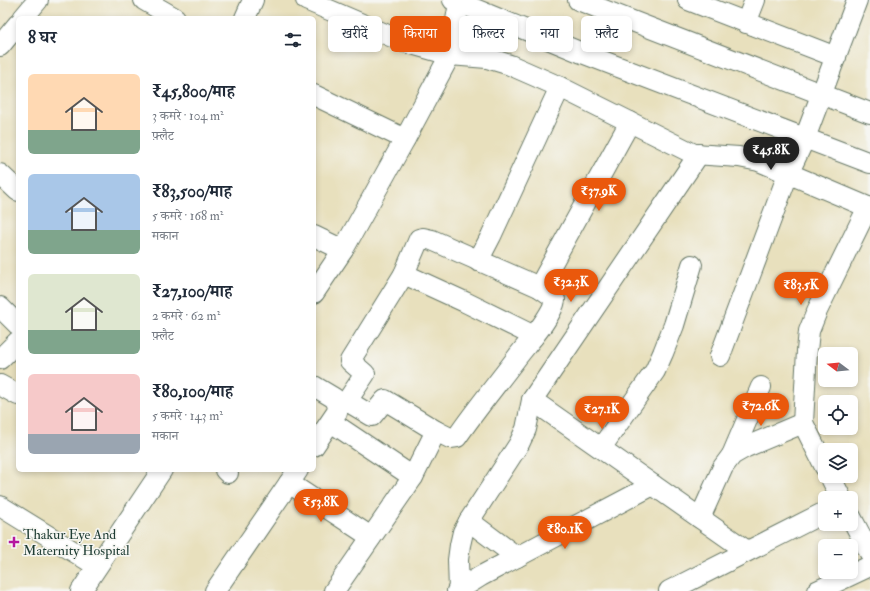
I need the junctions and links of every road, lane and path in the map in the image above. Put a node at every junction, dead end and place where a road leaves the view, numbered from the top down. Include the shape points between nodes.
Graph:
1 (38, 0) edge
2 (144, 0) edge
3 (253, 0) edge
4 (306, 0) edge
5 (578, 0) edge
6 (688, 0) edge
7 (755, 0) edge
8 (858, 0) edge
9 (456, 1) edge
10 (25, 16) edge
11 (172, 16) edge
12 (246, 16) edge
13 (746, 23) junction
14 (16, 26) edge
15 (0, 46) edge
16 (450, 55) junction
17 (836, 57) junction
18 (560, 87) junction
19 (822, 94) junction
20 (316, 96) edge
21 (870, 113) edge
22 (630, 122) junction
23 (805, 138) junction
24 (406, 139) junction
25 (699, 154) junction
26 (870, 163) edge
27 (0, 174) edge
28 (788, 174) junction
29 (16, 189) edge
30 (869, 208) edge
31 (316, 237) edge
32 (343, 250) junction
33 (478, 261) junction
34 (692, 265) dead end
35 (404, 274) junction
36 (539, 287) junction
37 (316, 289) edge
38 (0, 307) edge
39 (16, 323) edge
40 (534, 336) junction
41 (16, 343) edge
42 (720, 356) dead end
43 (0, 359) edge
44 (0, 385) edge
45 (761, 386) dead end
46 (316, 387) edge
47 (16, 395) edge
48 (532, 400) junction
49 (338, 409) junction
50 (803, 423) junction
51 (436, 431) junction
52 (316, 443) edge
53 (601, 448) junction
54 (818, 453) edge
55 (732, 455) junction
56 (154, 473) edge
57 (293, 476) edge
58 (413, 477) junction
59 (653, 485) junction
60 (0, 506) edge
61 (818, 516) edge
62 (700, 518) junction
63 (469, 521) junction
64 (858, 530) edge
65 (371, 537) junction
66 (747, 551) junction
67 (870, 553) edge
68 (517, 557) junction
69 (97, 566) junction
70 (870, 566) edge
71 (459, 590) edge
72 (81, 591) edge
73 (215, 591) edge
74 (334, 591) edge
75 (669, 591) edge
76 (817, 591) edge

1 - 10 street
2 - 11 street
3 - 12 street
4 - 16 street via 404,42
5 - 19 street
6 - 13 street
7 - 13 street
8 - 17 street
9 - 16 street
9 - 23 street via 582,53
13 - 17 street
14 - 15 street
16 - 18 street via 487,58
16 - 24 street
17 - 19 street
18 - 22 street
18 - 33 street
19 - 21 street
19 - 23 street
20 - 24 street
22 - 25 street via 694,154
22 - 36 street
23 - 26 street
23 - 28 street
24 - 32 street
25 - 28 street via 759,161
25 - 48 street
27 - 29 street
28 - 30 street
28 - 42 street
30 - 50 street via 809,331
31 - 32 street
32 - 37 street
33 - 35 street via 423,238 419,239
33 - 36 street
34 - 53 street via 674,325 655,371
35 - 40 street
35 - 49 street via 350,361 365,374
36 - 40 street via 555,300 554,307
38 - 39 street
40 - 51 street via 457,437 450,438
41 - 43 street
44 - 47 street
45 - 55 street
46 - 49 street via 334,398
48 - 53 street
48 - 63 street via 520,444
49 - 51 street via 372,416 385,400
49 - 52 street
49 - 58 street
50 - 54 street
50 - 55 street
51 - 58 street
53 - 59 street
55 - 62 street via 723,467
56 - 69 street
57 - 65 street
57 - 73 street
58 - 65 street
59 - 62 street
59 - 68 street
60 - 69 street
61 - 66 street
62 - 66 street
63 - 68 street
63 - 71 street via 460,545
64 - 67 street
65 - 74 street
66 - 75 street
68 - 71 street
69 - 72 street
70 - 76 street

